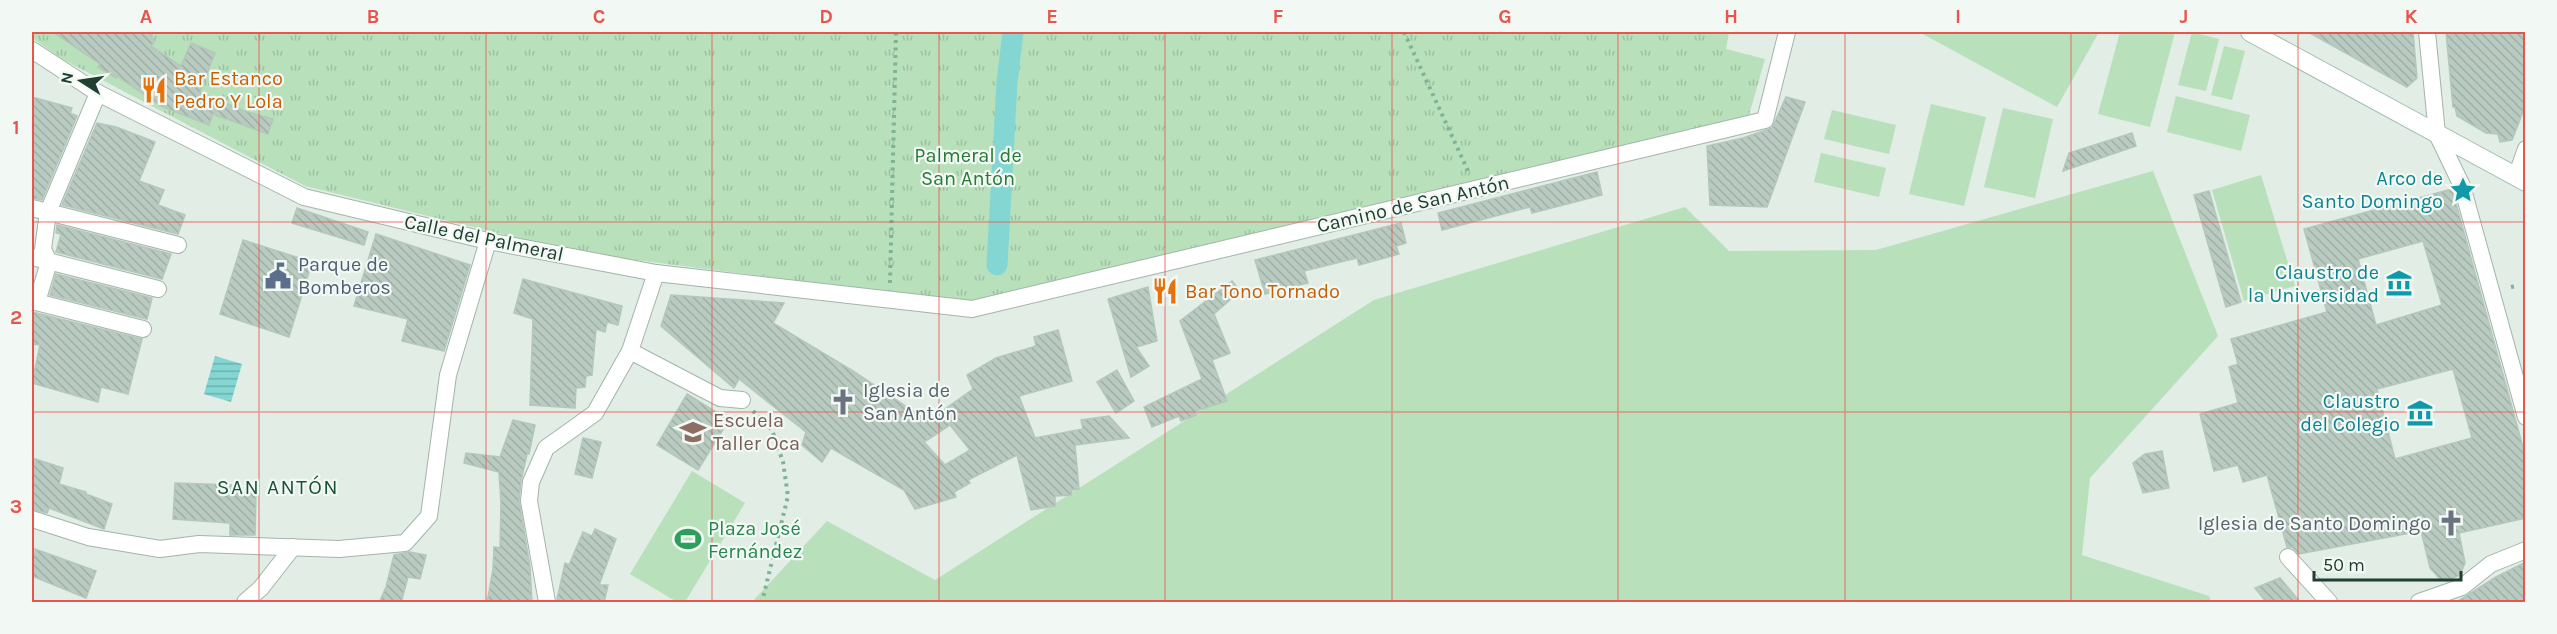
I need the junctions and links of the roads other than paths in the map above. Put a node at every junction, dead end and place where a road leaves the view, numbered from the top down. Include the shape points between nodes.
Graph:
1 (1787, 32) edge
2 (2250, 32) edge
3 (2427, 32) edge
4 (32, 50) edge
5 (98, 93) junction
6 (2437, 134) junction
7 (2526, 150) edge
8 (2521, 179) edge
9 (40, 210) edge
10 (488, 241) junction
11 (178, 246) dead end
12 (32, 257) edge
13 (50, 262) junction
14 (656, 273) junction
15 (158, 289) dead end
16 (34, 301) edge
17 (972, 309) joint
18 (143, 329) dead end
19 (630, 351) junction
20 (742, 400) road end
21 (2526, 417) edge
22 (32, 519) edge
23 (293, 547) junction
24 (2526, 550) edge
25 (2288, 558) dead end
26 (245, 603) edge
27 (547, 603) edge
28 (2329, 603) edge
29 (2419, 603) edge

1 - 17 street, Camino de San Antón via 1765,120
2 - 6 street
3 - 6 street
4 - 5 street, Calle del Palmeral
5 - 9 street
5 - 10 street, Calle del Palmeral via 304,197
6 - 8 street
6 - 21 street via 2462,186
7 - 8 street
9 - 11 street
9 - 13 street via 43,249
10 - 14 street, Calle del Palmeral
10 - 23 street via 448,375 429,516 405,543 339,549
12 - 13 street
13 - 15 street
13 - 16 street
14 - 17 street, Calle del Palmeral
14 - 19 street
16 - 18 street
19 - 20 street via 720,398
19 - 27 street via 595,413 546,448 531,482 529,501
22 - 23 street via 88,537 160,549 199,544
23 - 26 street
24 - 29 street via 2491,564 2462,587
25 - 28 street

